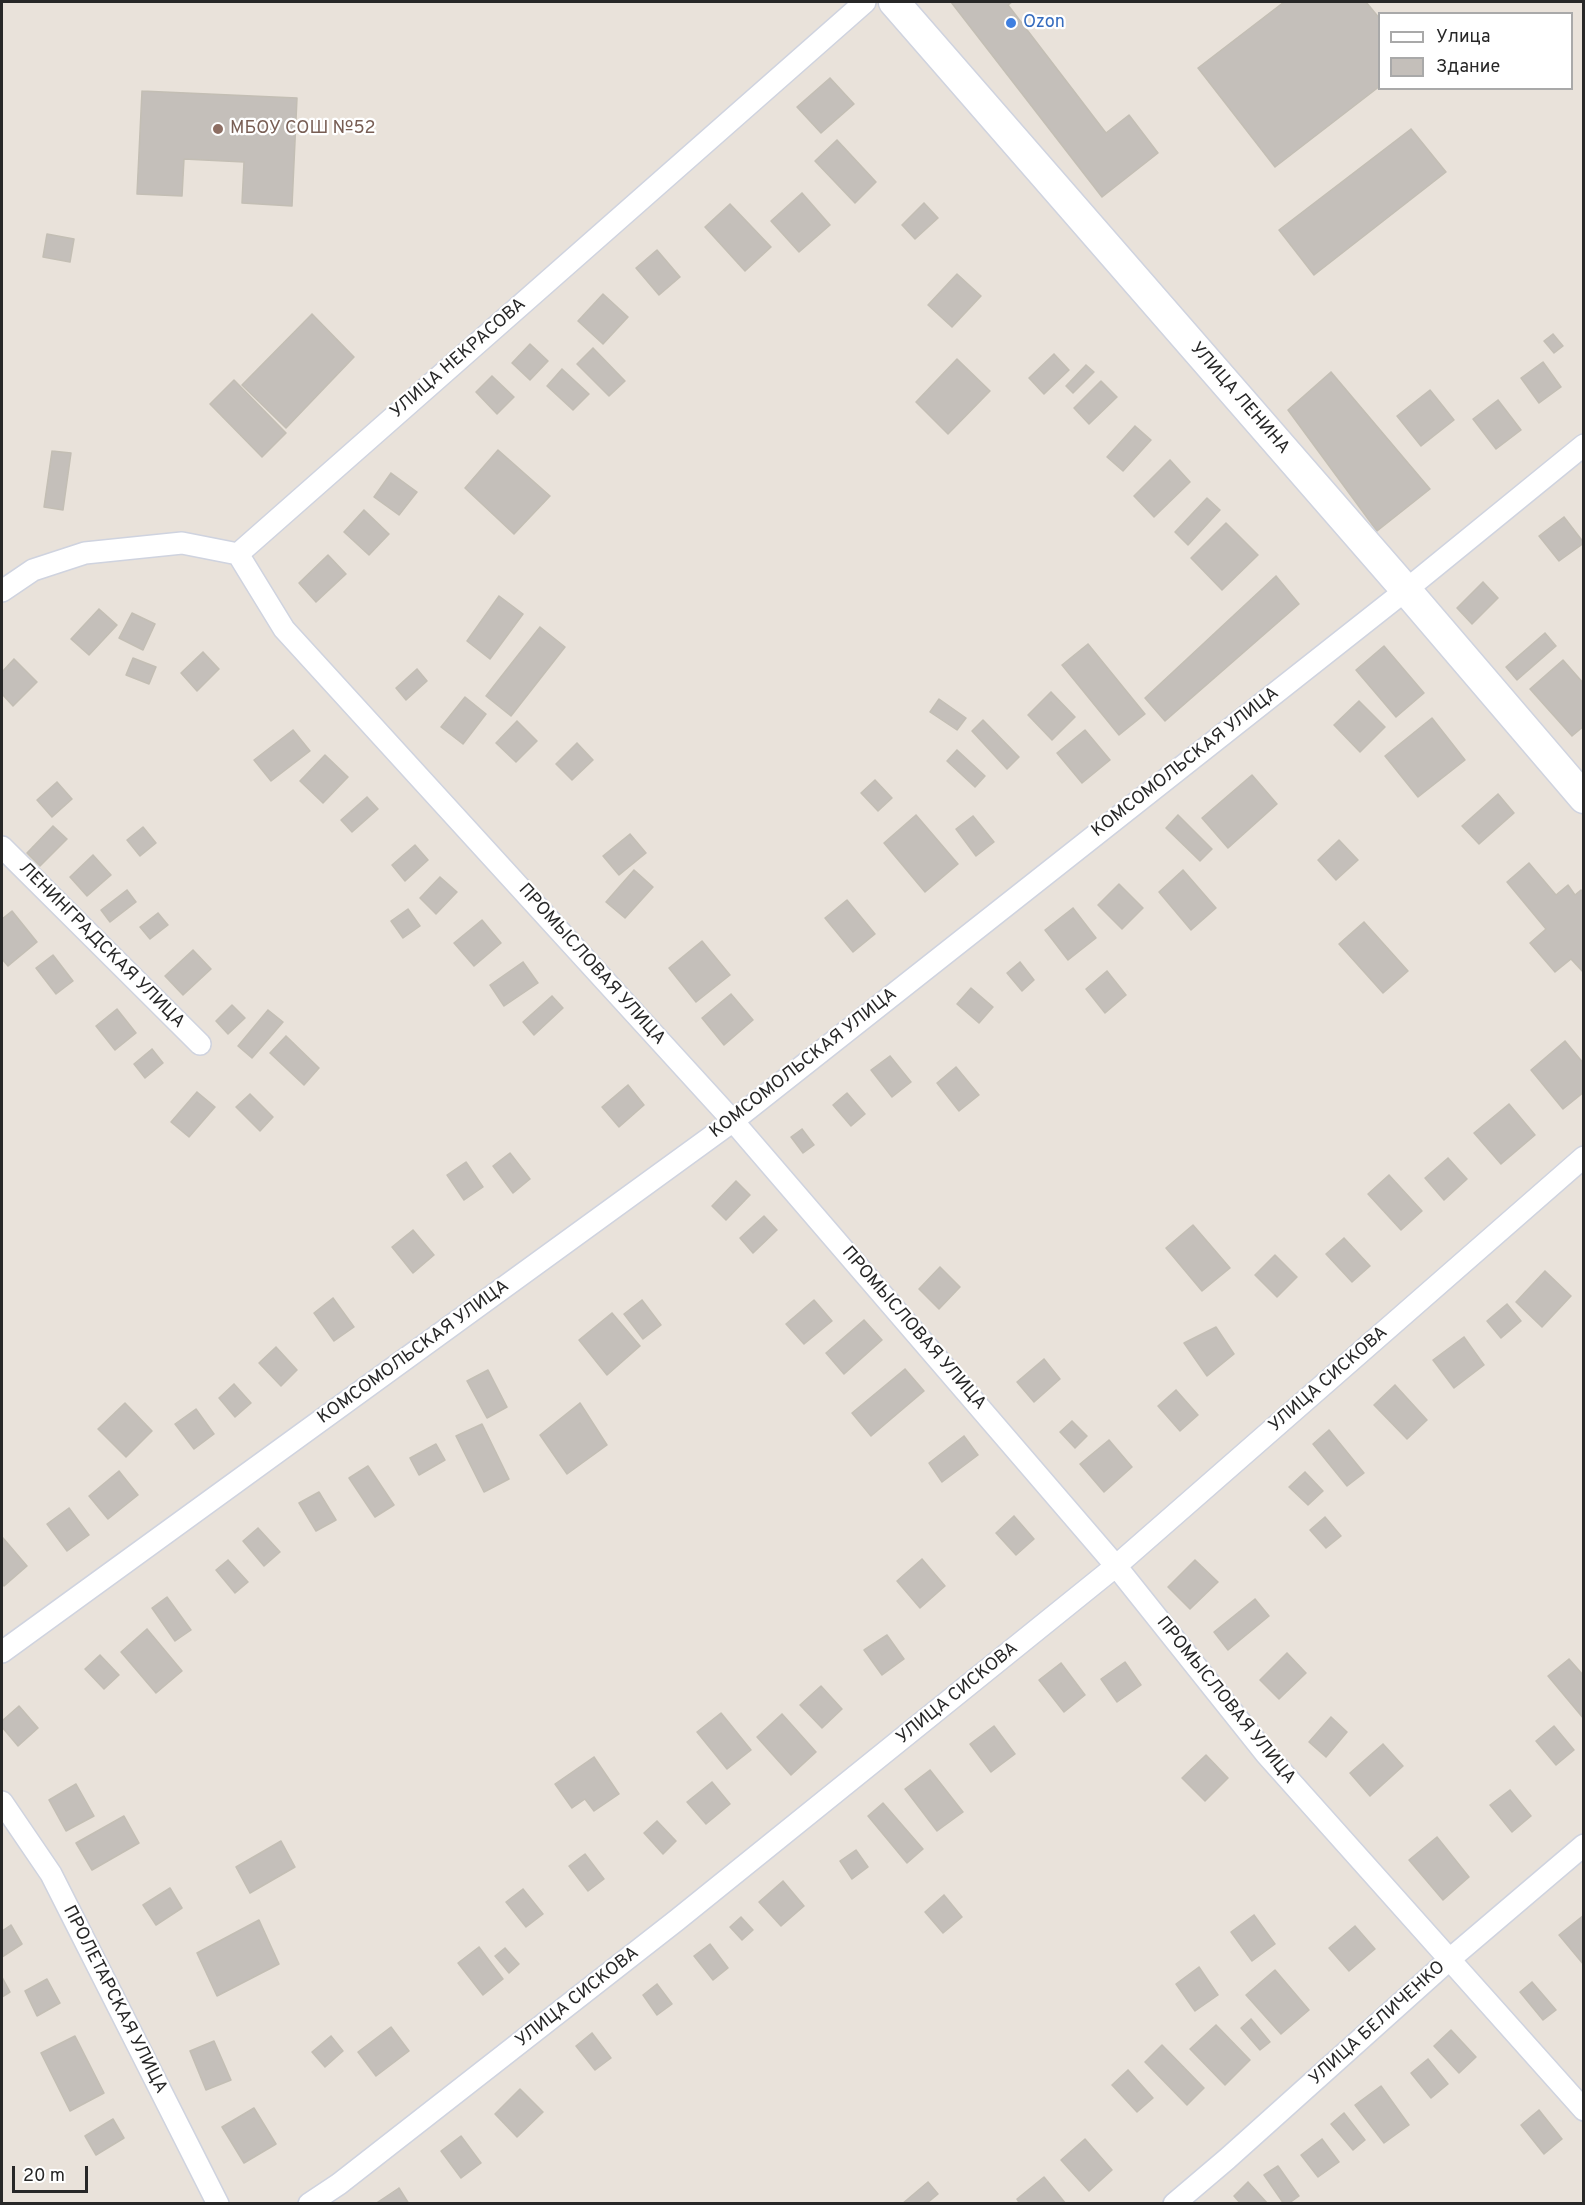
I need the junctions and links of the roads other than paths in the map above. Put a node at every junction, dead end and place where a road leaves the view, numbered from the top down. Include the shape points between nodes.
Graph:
1 (865, 2) edge
2 (894, 2) edge
3 (1584, 444) edge
4 (238, 554) junction
5 (1406, 590) junction
6 (2, 591) edge
7 (1584, 798) edge
8 (2, 847) edge
9 (200, 1044) dead end
10 (733, 1121) junction
11 (1584, 1157) edge
12 (1116, 1566) junction
13 (2, 1652) edge
14 (2, 1803) edge
15 (1584, 1845) edge
16 (1450, 1959) junction
17 (1584, 2110) edge
18 (218, 2204) edge
19 (309, 2204) edge
20 (1174, 2204) edge

1 - 4 street, УЛИЦА НЕКРАСОВА
2 - 5 street, УЛИЦА ЛЕНИНА
3 - 5 street, КОМСОМОЛЬСКАЯ УЛИЦА
4 - 6 street via 182,543 85,553 33,570
4 - 10 street, ПРОМЫСЛОВАЯ УЛИЦА via 284,629
5 - 7 street, УЛИЦА ЛЕНИНА
5 - 10 street, КОМСОМОЛЬСКАЯ УЛИЦА
8 - 9 street, ЛЕНИНГРАДСКАЯ УЛИЦА
10 - 12 street, ПРОМЫСЛОВАЯ УЛИЦА
10 - 13 street, КОМСОМОЛЬСКАЯ УЛИЦА
11 - 12 street, УЛИЦА СИСКОВА
12 - 16 street, ПРОМЫСЛОВАЯ УЛИЦА via 1266,1754
12 - 19 street, УЛИЦА СИСКОВА via 677,1920
14 - 18 street, ПРОЛЕТАРСКАЯ УЛИЦА via 51,1874
15 - 16 street, УЛИЦА БЕЛИЧЕНКО
16 - 17 street, ПРОМЫСЛОВАЯ УЛИЦА
16 - 20 street, УЛИЦА БЕЛИЧЕНКО

